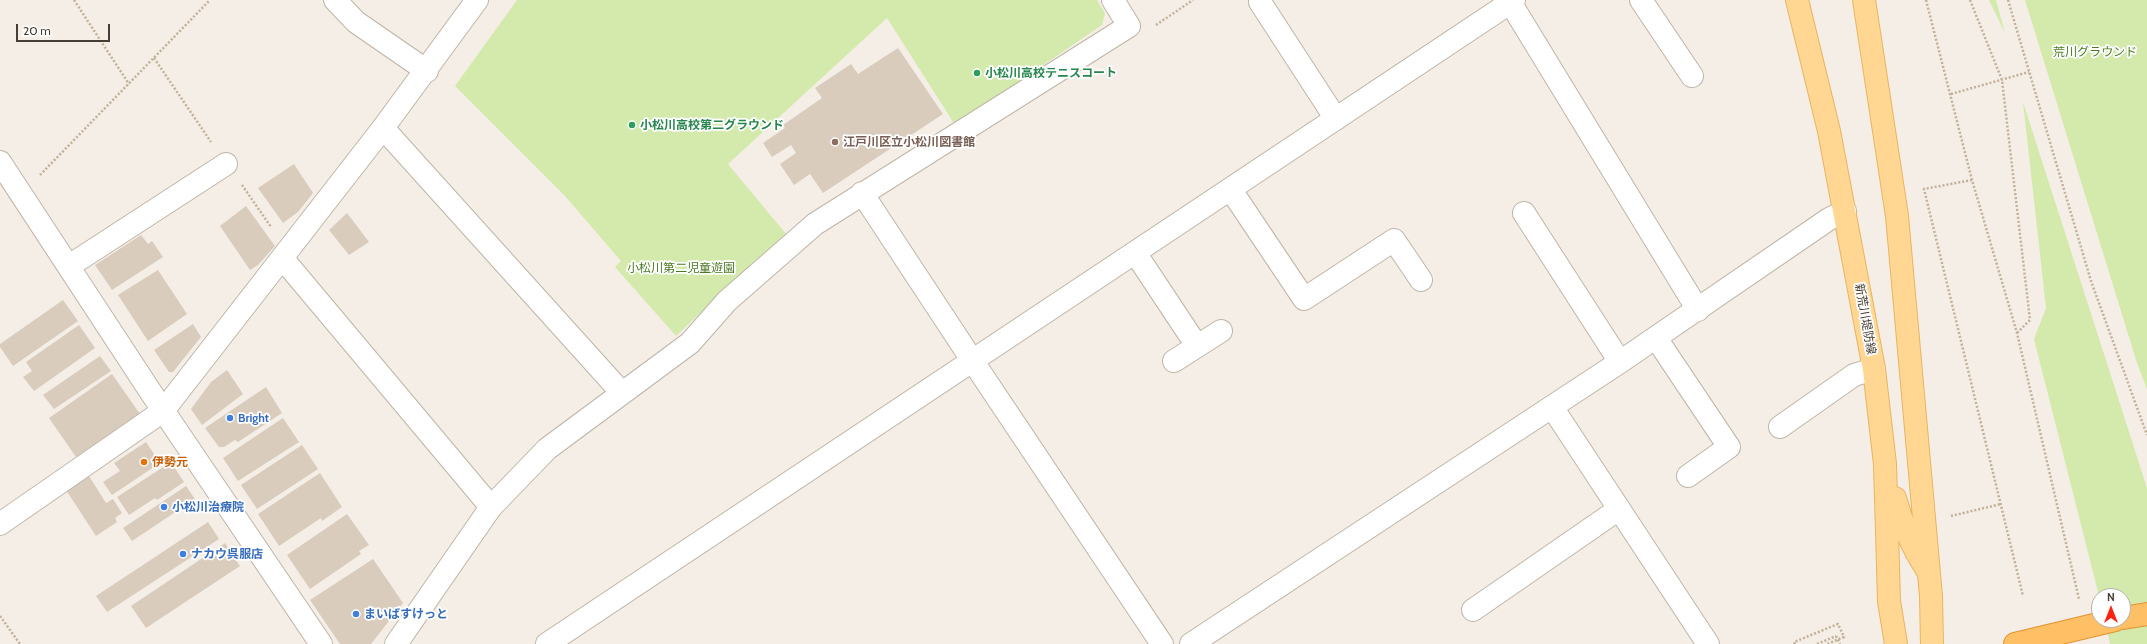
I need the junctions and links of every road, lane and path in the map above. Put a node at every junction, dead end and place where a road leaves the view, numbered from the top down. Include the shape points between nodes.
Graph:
1 (74, 0) edge
2 (210, 0) edge
3 (335, 0) edge
4 (477, 0) edge
5 (1113, 0) edge
6 (1193, 0) edge
7 (1641, 0) edge
8 (1797, 0) edge
9 (1864, 0) edge
10 (1926, 0) edge
11 (1970, 0) edge
12 (2008, 0) edge
13 (1512, 1) edge
14 (1260, 2) dead end
15 (1129, 26) junction
16 (427, 71) junction
17 (2029, 72) junction
18 (1692, 76) dead end
19 (2002, 80) junction
20 (128, 84) junction
21 (1951, 94) junction
22 (1336, 119) junction
23 (384, 128) junction
24 (226, 164) dead end
25 (2, 170) edge
26 (1972, 180) junction
27 (1231, 190) junction
28 (862, 193) junction
29 (21, 195) junction
30 (1845, 211) junction
31 (1524, 213) dead end
32 (1136, 254) junction
33 (284, 259) junction
34 (69, 266) junction
35 (1421, 280) dead end
36 (1698, 310) junction
37 (1221, 331) dead end
38 (2017, 333) junction
39 (1656, 338) junction
40 (1197, 346) junction
41 (972, 360) junction
42 (1174, 361) dead end
43 (1620, 362) junction
44 (1874, 369) junction
45 (622, 393) junction
46 (1552, 407) junction
47 (163, 411) junction
48 (1780, 427) dead end
49 (2147, 434) edge
50 (1886, 464) junction
51 (1688, 476) dead end
52 (2001, 504) junction
53 (491, 508) junction
54 (1619, 508) junction
55 (1947, 517) dead end
56 (0, 524) edge
57 (1929, 573) junction
58 (2023, 596) dead end
59 (2079, 599) dead end
60 (1473, 610) dead end
61 (2147, 614) edge
62 (0, 616) edge
63 (2131, 617) edge
64 (2091, 625) edge
65 (1895, 643) edge
66 (20, 644) edge
67 (321, 644) edge
68 (396, 644) edge
69 (547, 644) edge
70 (1162, 644) edge
71 (1192, 644) edge
72 (1708, 644) edge
73 (1796, 644) edge
74 (1816, 644) edge
75 (1827, 644) edge
76 (1840, 644) edge
77 (1932, 644) edge
78 (2015, 644) edge

1 - 20 path
2 - 20 path
3 - 16 street via 356,22
4 - 16 street
5 - 15 street
6 - 15 path via 1149,30
7 - 18 street
8 - 30 main road, 新荒川堤防線 via 1829,131
9 - 57 main road via 1896,216
10 - 21 path
11 - 19 path
12 - 17 path
13 - 22 street
13 - 36 street
14 - 22 street
15 - 28 street
16 - 23 street
17 - 19 path
17 - 49 path via 2091,281
19 - 21 path
19 - 38 path via 2030,320
20 - 29 path
21 - 26 path
22 - 27 street
23 - 33 street
23 - 45 street
24 - 34 street
25 - 29 street
26 - 38 path
26 - 52 path via 1924,189
27 - 32 street
27 - 35 street via 1304,299 1394,240
28 - 41 street
28 - 45 street via 816,224 727,301 690,343
29 - 34 street
30 - 36 street via 1829,219
30 - 44 main road, 新荒川堤防線
31 - 43 street
32 - 40 street
32 - 41 street
33 - 47 street
33 - 53 street
34 - 47 street
36 - 39 street
37 - 40 street
38 - 59 path
39 - 43 street
39 - 51 street via 1729,447
40 - 42 street
41 - 69 street
41 - 70 street
43 - 46 street
44 - 48 street via 1854,375
44 - 50 main road, 新荒川堤防線
45 - 53 street via 547,449
46 - 54 street
46 - 71 street
47 - 56 street
47 - 67 street
50 - 57 main road via 1902,526
50 - 65 main road, 新荒川堤防線 via 1889,601
52 - 55 path
52 - 58 path
53 - 68 street
54 - 60 street
54 - 72 street
57 - 77 main road
61 - 63 highway
62 - 66 path
64 - 78 highway
73 - 75 path via 1794,642 1838,624 1844,637
74 - 76 path, bridge via 1836,636

